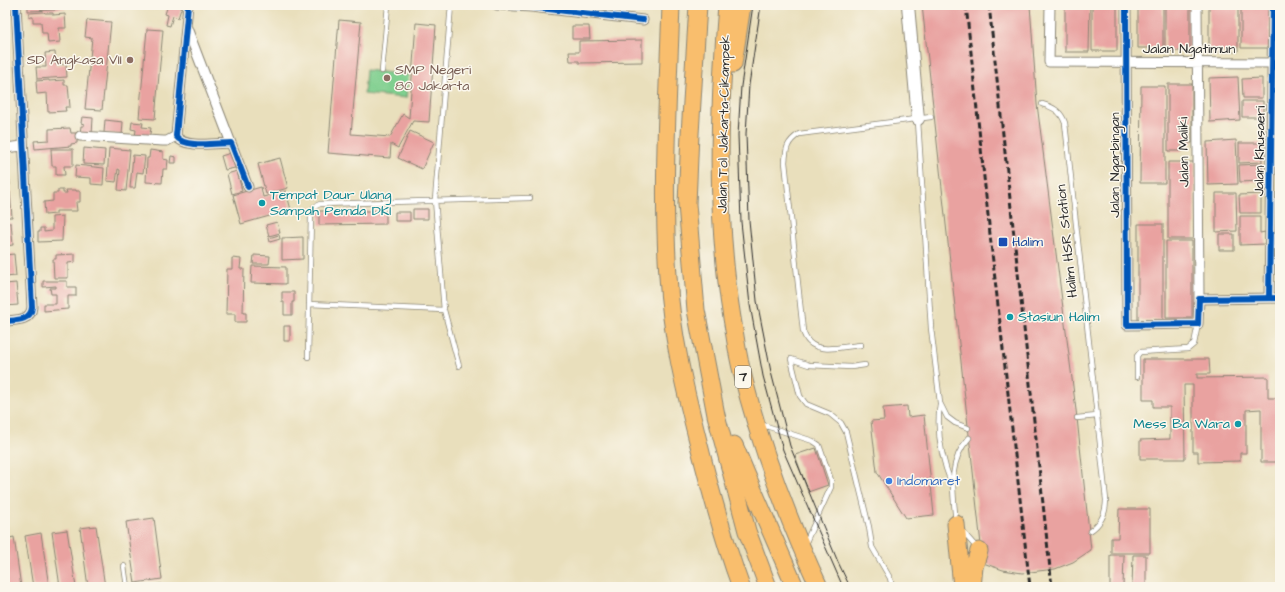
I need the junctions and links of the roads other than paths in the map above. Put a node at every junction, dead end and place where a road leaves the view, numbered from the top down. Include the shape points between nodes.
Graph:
1 (16, 5) edge
2 (188, 5) edge
3 (388, 5) edge
4 (451, 5) edge
5 (497, 5) edge
6 (671, 5) edge
7 (698, 5) edge
8 (727, 5) edge
9 (742, 5) edge
10 (908, 5) edge
11 (1050, 5) edge
12 (1126, 5) edge
13 (1197, 5) edge
14 (1273, 5) edge
15 (643, 20) dead end
16 (186, 27) junction
17 (1126, 63) junction
18 (1197, 63) junction
19 (1277, 63) edge
20 (382, 71) dead end
21 (1042, 104) dead end
22 (931, 117) dead end
23 (918, 119) junction
24 (80, 136) dead end
25 (176, 136) junction
26 (231, 143) junction
27 (23, 146) junction
28 (5, 148) edge
29 (720, 155) junction
30 (248, 187) dead end
31 (530, 198) dead end
32 (435, 200) junction
33 (1269, 298) junction
34 (1280, 298) edge
35 (1199, 299) junction
36 (309, 304) junction
37 (444, 310) junction
38 (5, 321) edge
39 (1198, 324) junction
40 (861, 345) dead end
41 (308, 357) dead end
42 (865, 365) dead end
43 (459, 366) dead end
44 (1136, 377) dead end
45 (713, 395) junction
46 (940, 402) junction
47 (1097, 416) junction
48 (1077, 418) dead end
49 (755, 422) junction
50 (968, 428) dead end
51 (969, 438) dead end
52 (953, 486) junction
53 (956, 524) junction
54 (1090, 531) dead end
55 (802, 550) junction
56 (980, 551) joint
57 (124, 566) dead end
58 (127, 587) edge
59 (741, 587) edge
60 (768, 587) edge
61 (795, 587) edge
62 (819, 587) edge
63 (892, 587) edge
64 (962, 587) edge
65 (972, 587) edge

1 - 27 street
2 - 16 street
3 - 20 lane
4 - 32 lane
5 - 15 street
6 - 59 highway via 665,202 668,278 676,342 687,398 707,477
7 - 45 highway, Jalan Tol Jakarta–Cikampek via 687,204 696,310
8 - 29 highway, Jalan Tol Jakarta–Cikampek / 7
9 - 29 highway
10 - 23 street
11 - 17 street, Jalan Ngatimun via 1049,62
12 - 17 street, Jalan Ngarbingan
13 - 18 street, Jalan Maliki
14 - 19 street, Jalan Khusaeri
16 - 25 street
16 - 26 street
17 - 18 street, Jalan Ngatimun
17 - 39 street, Jalan Ngarbingan via 1127,325
18 - 19 street, Jalan Ngatimun
18 - 35 street, Jalan Maliki
19 - 33 street, Jalan Khusaeri
21 - 47 lane, Halim HSR Station via 1060,113 1065,123
22 - 23 lane
23 - 40 lane via 799,134 790,140 786,150 785,162 803,330 808,341 816,347
23 - 46 lane via 932,328
24 - 25 street via 167,141
25 - 26 street via 187,144
26 - 30 street
27 - 28 street
27 - 38 street via 32,307 27,317
29 - 49 highway, Jalan Tol Jakarta–Cikampek / 7 via 722,237 728,293 740,367
31 - 32 lane
32 - 36 lane via 320,204 314,207 311,216
32 - 37 lane
33 - 34 street
33 - 35 street
35 - 39 street, Jalan Maliki
36 - 37 lane
36 - 41 lane
37 - 43 lane
39 - 44 lane via 1194,344 1188,349 1140,352 1137,356
42 - 63 lane via 809,365 791,359 800,396 806,404 830,414 841,422 846,432 872,547 890,578
45 - 60 highway, Jalan Tol Jakarta–Cikampek via 747,531
45 - 61 highway, Jalan Tol Jakarta–Cikampek
46 - 50 lane via 947,417
46 - 52 lane via 938,418 941,449
47 - 48 lane
47 - 54 lane, Halim HSR Station via 1106,508 1101,521
49 - 55 highway, Jalan Tol Jakarta–Cikampek / 7
49 - 55 lane via 813,441 819,446 831,487
51 - 52 lane via 958,454 954,466
52 - 53 lane
53 - 56 lane
53 - 64 highway
55 - 62 highway, Jalan Tol Jakarta–Cikampek / 7
56 - 65 highway via 974,567
57 - 58 lane

